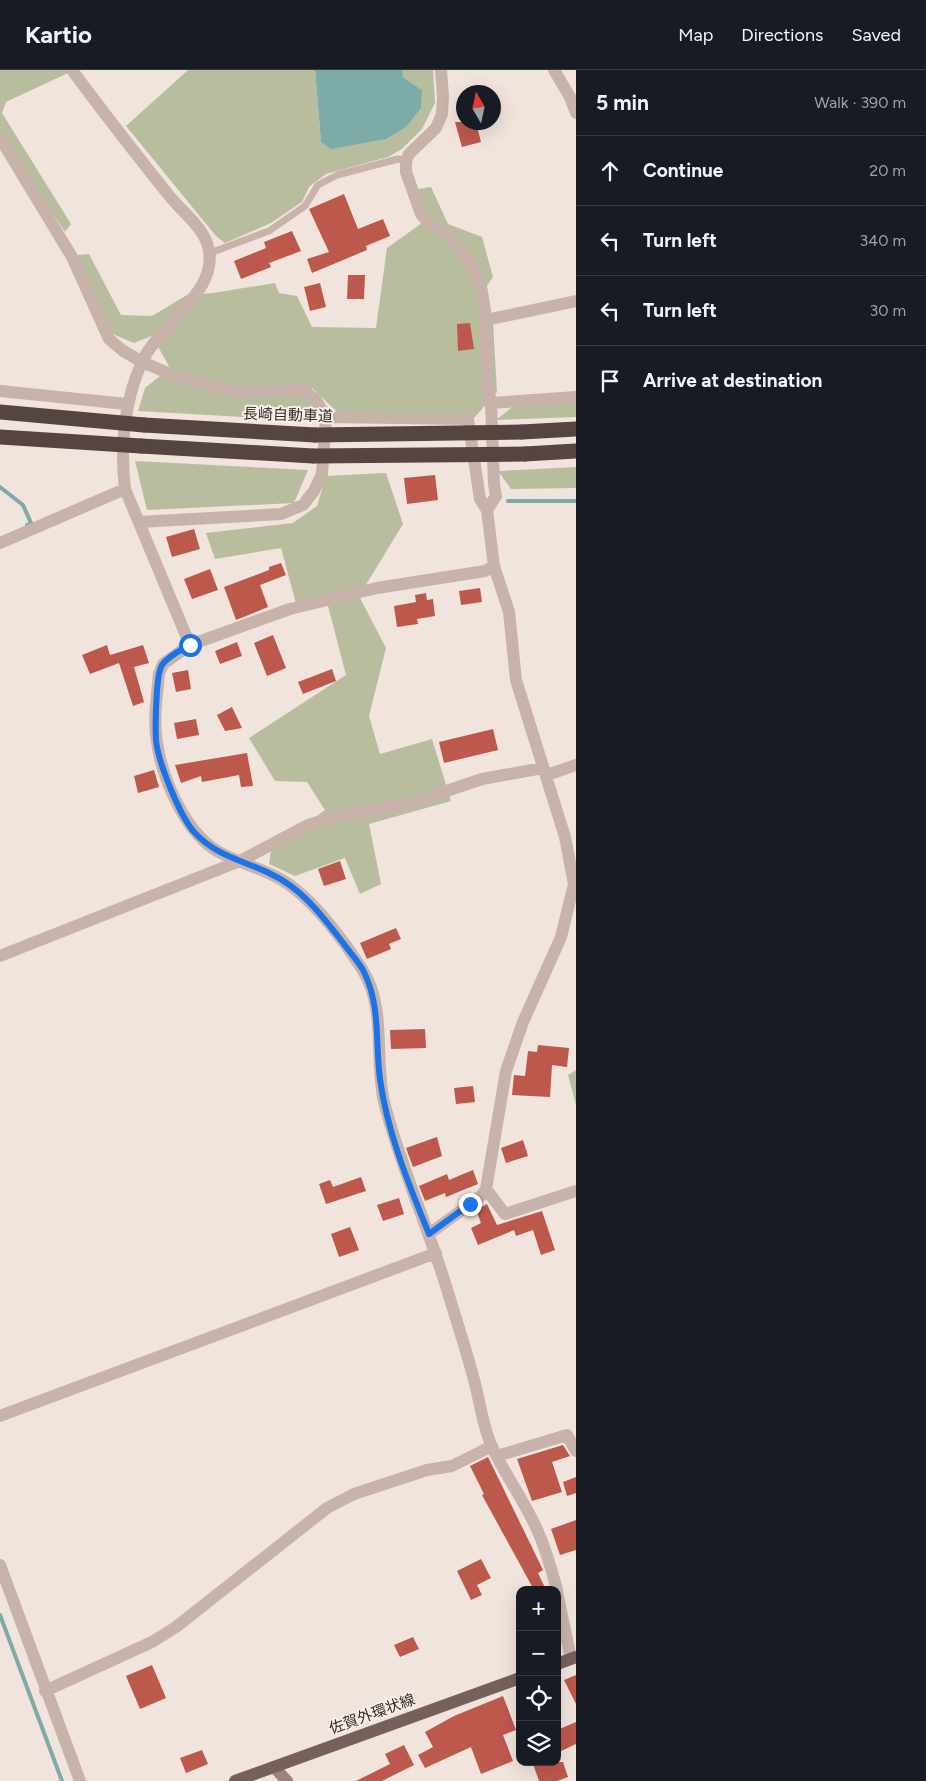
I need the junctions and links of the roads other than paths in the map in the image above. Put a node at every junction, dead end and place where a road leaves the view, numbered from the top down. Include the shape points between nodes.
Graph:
1 (72, 70) edge
2 (441, 70) edge
3 (554, 70) edge
4 (576, 113) edge
5 (0, 138) edge
6 (406, 161) junction
7 (210, 253) junction
8 (576, 301) edge
9 (486, 320) junction
10 (142, 362) junction
11 (0, 391) edge
12 (576, 397) edge
13 (491, 403) junction
14 (126, 404) junction
15 (0, 412) edge
16 (326, 417) junction
17 (576, 430) edge
18 (0, 437) edge
19 (576, 451) edge
20 (125, 489) junction
21 (487, 510) junction
22 (139, 522) junction
23 (0, 543) edge
24 (494, 566) junction
25 (190, 645) junction
26 (576, 765) edge
27 (545, 771) junction
28 (240, 861) junction
29 (575, 883) edge
30 (0, 956) edge
31 (486, 1189) junction
32 (576, 1192) edge
33 (429, 1234) junction
34 (436, 1253) junction
35 (0, 1416) edge
36 (495, 1451) junction
37 (576, 1451) edge
38 (0, 1565) edge
39 (556, 1586) edge
40 (561, 1607) edge
41 (574, 1658) edge
42 (561, 1663) edge
43 (516, 1679) edge
44 (46, 1691) junction
45 (274, 1767) junction
46 (80, 1781) edge
47 (235, 1781) edge
48 (287, 1781) edge

1 - 7 street via 200,232
2 - 6 street via 442,114 436,128
3 - 4 street
5 - 10 street via 72,257 110,339
6 - 7 lane via 398,159 337,175 318,185 305,206 269,231
6 - 9 street via 410,189 421,214 429,224 445,232 470,262 481,288
7 - 10 street via 201,289 155,339
8 - 9 street
9 - 13 street via 487,384
10 - 14 street
10 - 16 street via 180,378 238,392 303,390 316,400
11 - 14 street
12 - 13 street
13 - 21 street via 496,496
14 - 20 street via 122,466
15 - 17 highway, 長崎自動車道, bridge via 315,435
16 - 21 street via 468,419 480,499
16 - 22 street via 322,474 303,505 281,514
18 - 19 highway, bridge via 313,456
20 - 22 street
20 - 23 street
21 - 24 street
22 - 25 street
24 - 25 street via 485,571 377,588 290,609
24 - 27 street via 509,612 516,680
25 - 28 street via 163,664 159,674 156,740 162,764 185,819 207,845
26 - 27 street
27 - 28 street via 482,779 408,804 342,815 288,834
27 - 29 street
28 - 30 street
28 - 33 street via 274,875 294,888 316,908 363,969 373,991 377,1013 384,1101 410,1188
29 - 31 street via 561,937 522,1022 506,1070
31 - 32 street via 505,1214
31 - 33 street
33 - 34 street
34 - 35 street
34 - 36 street
36 - 37 street via 567,1435
36 - 39 street via 535,1524
36 - 44 street via 354,1494 327,1508 176,1627 152,1642
38 - 44 street
40 - 41 street
41 - 42 main road
43 - 45 main road, 佐賀外環状線
44 - 46 street
45 - 47 main road, 佐賀外環状線
45 - 48 street

